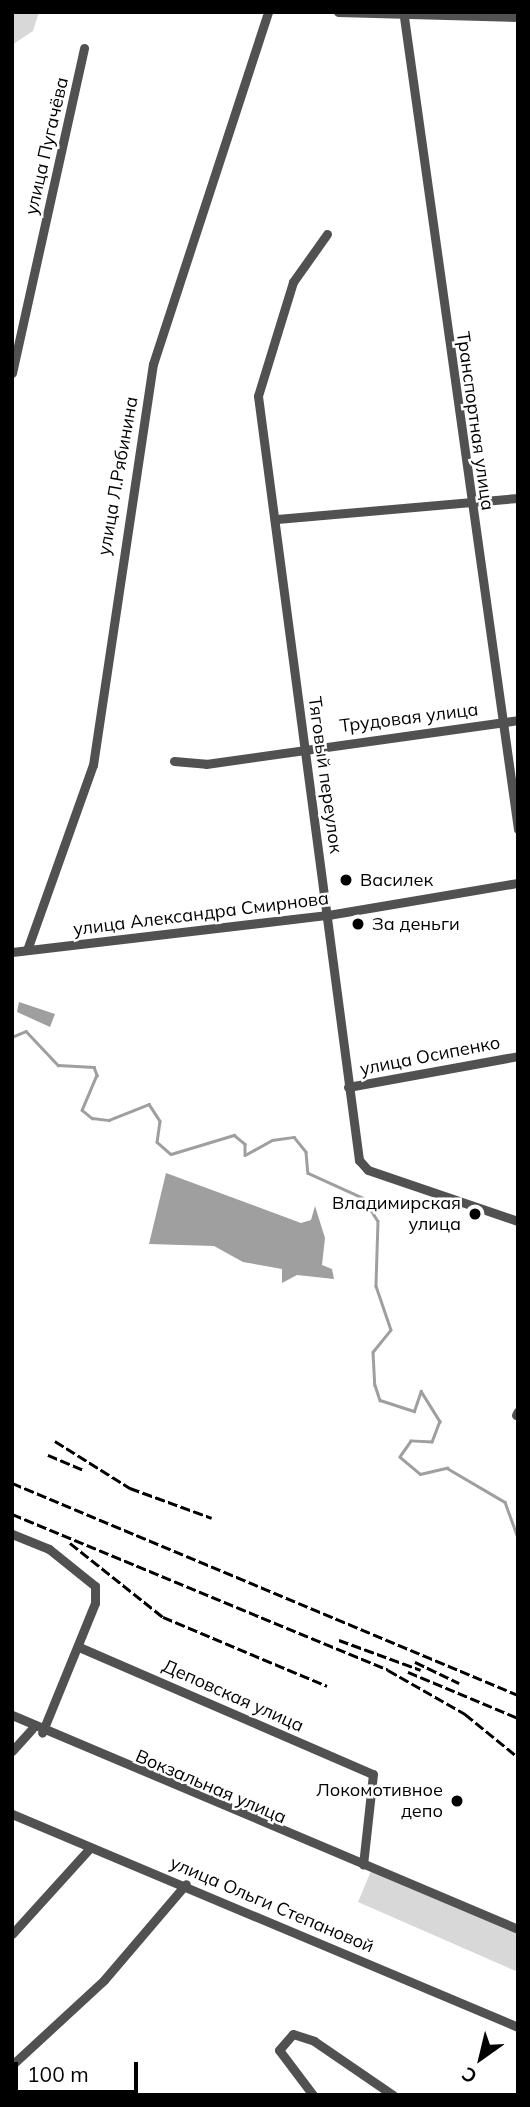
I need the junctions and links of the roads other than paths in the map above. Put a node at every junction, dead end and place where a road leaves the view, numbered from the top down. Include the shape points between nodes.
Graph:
1 (268, 12) edge
2 (338, 12) edge
3 (375, 14) edge
4 (404, 17) junction
5 (518, 17) edge
6 (84, 48) dead end
7 (327, 233) dead end
8 (12, 373) edge
9 (518, 498) edge
10 (471, 505) junction
11 (277, 519) junction
12 (518, 720) edge
13 (501, 722) junction
14 (305, 747) junction
15 (174, 761) dead end
16 (518, 830) edge
17 (518, 883) edge
18 (328, 915) junction
19 (27, 950) junction
20 (12, 952) edge
21 (518, 1056) edge
22 (348, 1087) junction
23 (518, 1221) edge
24 (12, 1534) edge
25 (79, 1647) junction
26 (12, 1715) edge
27 (32, 1728) junction
28 (42, 1733) junction
29 (12, 1751) edge
30 (12, 1814) edge
31 (90, 1848) junction
32 (363, 1864) junction
33 (186, 1884) junction
34 (518, 1929) edge
35 (12, 1934) edge
36 (518, 2027) edge
37 (12, 2065) edge
38 (313, 2095) edge
39 (393, 2095) edge

1 - 19 street, улица Л.Рябинина via 153,364 93,765
2 - 3 street
3 - 4 street
4 - 5 street
4 - 10 street, Транспортная улица
6 - 8 street, улица Пугачёва
7 - 11 street, Тяговый переулок via 293,282 258,396
9 - 10 street
10 - 11 street
10 - 13 street, Транспортная улица
11 - 14 street, Тяговый переулок
12 - 13 street, Трудовая улица
13 - 14 street, Трудовая улица
13 - 16 street, Транспортная улица
14 - 15 street, Трудовая улица via 206,764
14 - 18 street, Тяговый переулок
17 - 18 street, улица Александра Смирнова
18 - 19 street, улица Александра Смирнова
18 - 22 street, Тяговый переулок
19 - 20 street, улица Александра Смирнова
21 - 22 street, улица Осипенко
22 - 23 street, Тяговый переулок via 359,1160 368,1170
24 - 25 street via 95,1586 95,1603
25 - 28 street
25 - 32 street, Деповская улица via 373,1774
26 - 27 street, Вокзальная улица
27 - 28 street, Вокзальная улица
27 - 29 street
28 - 32 street, Вокзальная улица
30 - 31 street, улица Ольги Степановой
31 - 33 street, улица Ольги Степановой
31 - 35 street
32 - 34 street, Вокзальная улица
33 - 36 street, улица Ольги Степановой
33 - 37 street via 104,1980
38 - 39 street via 279,2044 302,2035

